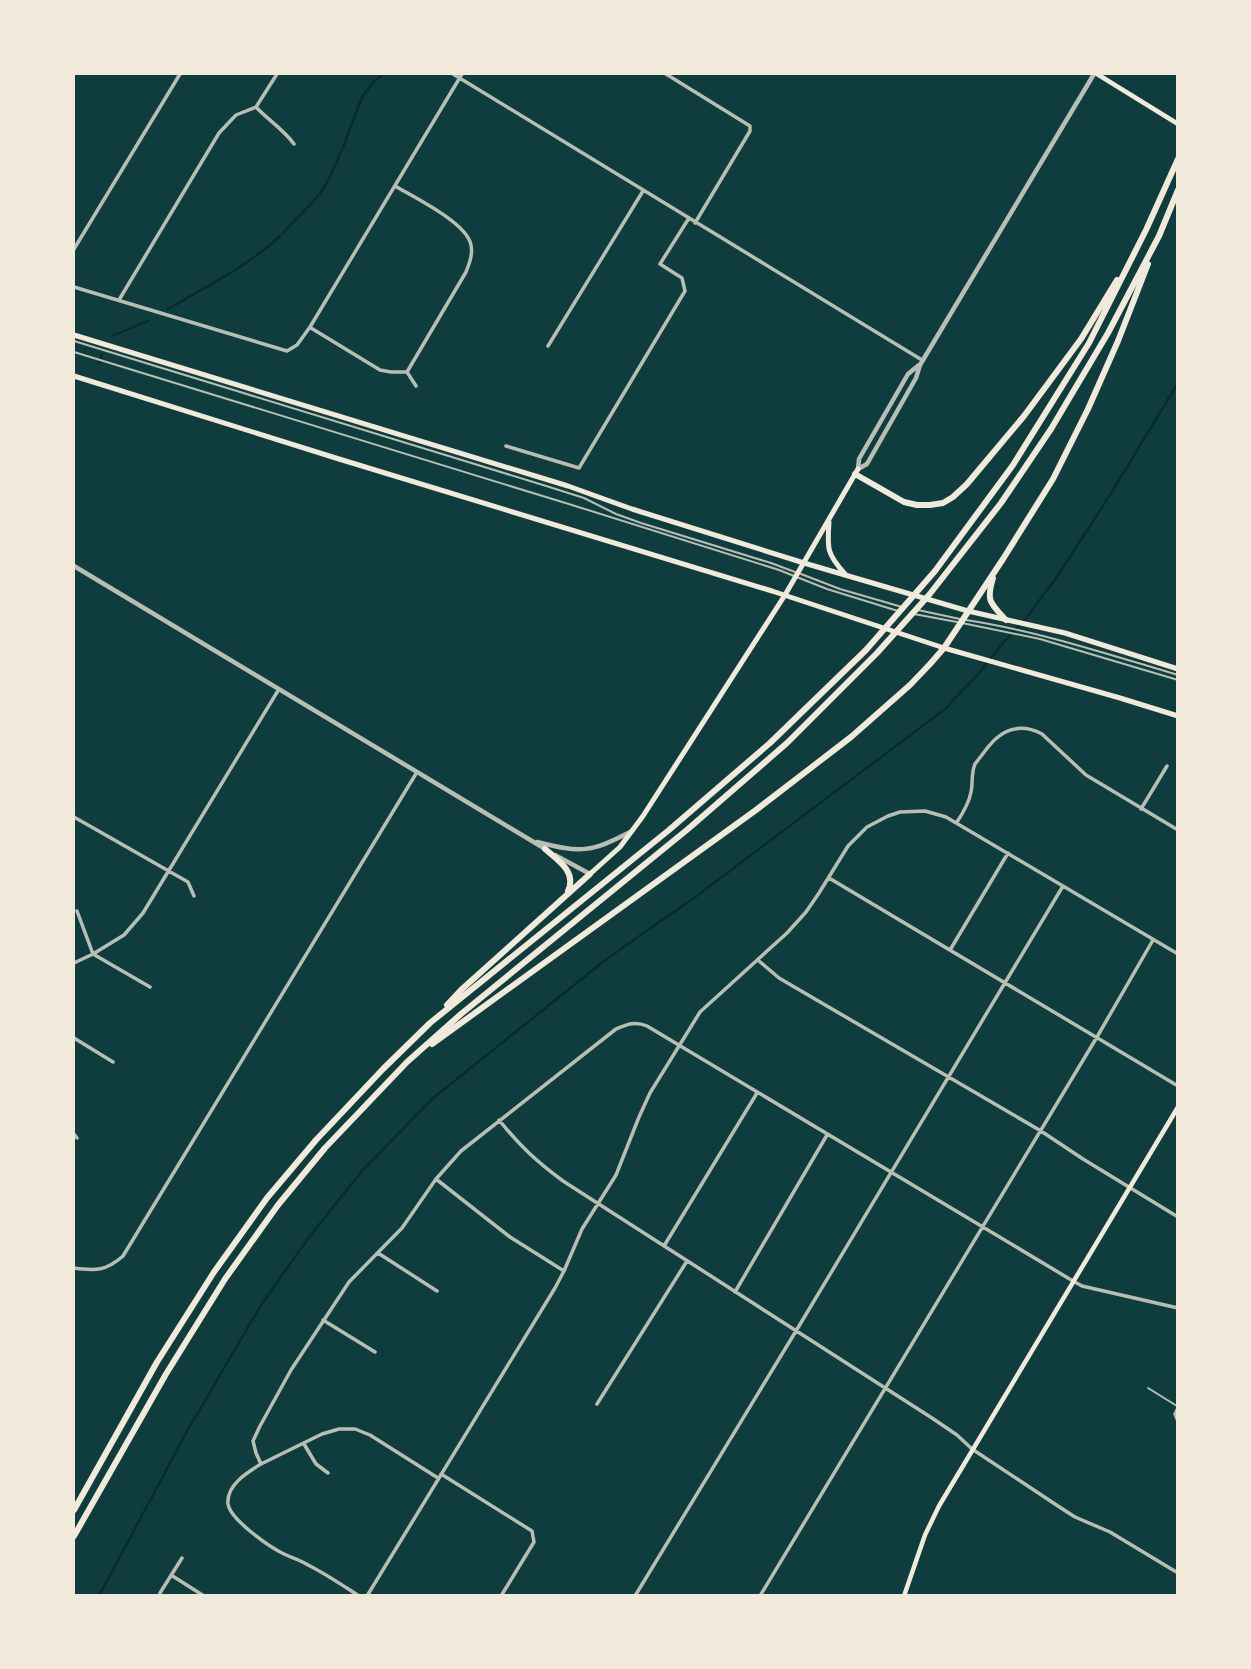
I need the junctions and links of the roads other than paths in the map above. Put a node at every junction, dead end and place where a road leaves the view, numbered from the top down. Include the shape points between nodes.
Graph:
1 (180, 74) edge
2 (277, 74) edge
3 (453, 74) edge
4 (666, 74) edge
5 (1095, 74) edge
6 (461, 76) edge
7 (256, 107) junction
8 (1178, 124) edge
9 (294, 144) dead end
10 (1178, 159) edge
11 (395, 186) junction
12 (1178, 190) edge
13 (643, 191) junction
14 (689, 219) junction
15 (695, 222) junction
16 (1146, 230) junction
17 (1159, 236) junction
18 (74, 249) edge
19 (74, 287) edge
20 (119, 300) junction
21 (310, 327) junction
22 (74, 335) edge
23 (74, 341) edge
24 (548, 346) dead end
25 (74, 352) edge
26 (921, 363) junction
27 (407, 372) junction
28 (74, 376) edge
29 (416, 386) dead end
30 (506, 446) dead end
31 (857, 472) junction
32 (829, 519) junction
33 (804, 563) junction
34 (74, 566) edge
35 (994, 573) junction
36 (797, 575) junction
37 (846, 575) junction
38 (785, 595) junction
39 (901, 611) dead end
40 (968, 611) junction
41 (910, 614) dead end
42 (962, 621) junction
43 (1003, 622) junction
44 (944, 648) junction
45 (1178, 669) edge
46 (1178, 678) edge
47 (279, 689) junction
48 (1178, 716) edge
49 (1167, 766) dead end
50 (416, 772) junction
51 (1141, 809) junction
52 (74, 817) edge
53 (957, 822) junction
54 (1178, 830) edge
55 (632, 831) junction
56 (531, 841) junction
57 (545, 849) junction
58 (1008, 853) junction
59 (168, 872) junction
60 (590, 874) junction
61 (829, 878) junction
62 (1063, 886) junction
63 (194, 896) dead end
64 (565, 896) junction
65 (77, 911) dead end
66 (1153, 940) junction
67 (950, 950) junction
68 (93, 954) junction
69 (1178, 954) edge
70 (758, 960) junction
71 (74, 963) edge
72 (1005, 983) junction
73 (150, 987) dead end
74 (430, 1023) junction
75 (1097, 1037) junction
76 (74, 1038) edge
77 (679, 1046) junction
78 (113, 1062) dead end
79 (407, 1062) junction
80 (949, 1076) junction
81 (1178, 1086) edge
82 (757, 1093) junction
83 (1178, 1107) edge
84 (499, 1120) junction
85 (1041, 1131) junction
86 (827, 1135) junction
87 (891, 1172) junction
88 (436, 1180) junction
89 (1129, 1187) junction
90 (598, 1203) junction
91 (1178, 1217) edge
92 (983, 1226) junction
93 (664, 1246) junction
94 (378, 1253) junction
95 (687, 1261) junction
96 (74, 1268) edge
97 (564, 1271) junction
98 (1073, 1281) junction
99 (437, 1291) dead end
100 (735, 1292) junction
101 (1178, 1308) edge
102 (323, 1320) junction
103 (796, 1331) junction
104 (375, 1352) dead end
105 (1147, 1388) dead end
106 (885, 1389) junction
107 (597, 1404) dead end
108 (1178, 1407) edge
109 (1178, 1421) edge
110 (304, 1444) junction
111 (972, 1449) junction
112 (261, 1464) junction
113 (328, 1473) dead end
114 (440, 1476) junction
115 (74, 1510) edge
116 (74, 1536) edge
117 (182, 1558) dead end
118 (1178, 1573) edge
119 (171, 1575) junction
120 (160, 1593) dead end
121 (204, 1595) edge
122 (359, 1595) edge
123 (367, 1595) edge
124 (501, 1595) edge
125 (635, 1595) edge
126 (760, 1595) edge
127 (904, 1595) edge

1 - 18 street
2 - 7 street
3 - 6 street
4 - 15 street via 750,126
5 - 8 main road
5 - 26 street
6 - 11 street
6 - 13 street
7 - 9 street
7 - 20 street via 236,115 219,133
10 - 16 highway
11 - 21 street
11 - 27 street via 455,223 471,245 466,272
12 - 17 highway
13 - 14 street
13 - 24 street
14 - 15 street
14 - 30 street via 660,264 682,278 685,291 579,468
15 - 26 street
16 - 31 highway via 1081,339 1024,416 960,490 943,503 917,505 904,502
16 - 74 highway via 1089,343 1041,422 935,571 866,650 770,743 669,830
17 - 35 highway via 1088,410 1053,479
17 - 79 highway via 1108,333 1001,503 877,653 787,743
19 - 20 street
20 - 21 street via 287,351
21 - 27 street via 380,370
22 - 33 main road
23 - 36 lane via 584,498 640,523
25 - 36 lane
26 - 31 street via 867,464
26 - 31 street via 908,374 859,459
27 - 29 street
28 - 38 main road
31 - 32 main road
32 - 33 main road
32 - 37 main road via 830,554
33 - 36 main road
33 - 37 main road
34 - 47 street
35 - 40 highway
35 - 43 highway via 988,593
36 - 38 main road
36 - 39 lane
36 - 42 lane
37 - 40 main road
38 - 44 main road
38 - 55 main road
40 - 42 highway
40 - 43 main road
41 - 42 lane
42 - 43 lane
42 - 44 highway
42 - 46 lane
43 - 45 main road via 1065,633
43 - 46 lane
44 - 48 main road
44 - 79 highway via 851,737
47 - 50 street
47 - 59 street
49 - 51 street
50 - 56 street
50 - 96 street via 123,1256 99,1269
51 - 53 street via 1086,775 1042,734 1017,727 990,744 976,763 969,800
51 - 54 street
52 - 59 street
53 - 58 street
53 - 61 street via 925,811 888,816 857,835
55 - 56 street via 586,850
55 - 60 main road
56 - 57 street
57 - 60 street
57 - 64 highway via 570,874
58 - 62 street
58 - 67 street
59 - 63 street via 188,883
59 - 68 street via 124,935
60 - 64 highway
61 - 67 street
61 - 70 street via 806,912
62 - 66 street
62 - 72 street
64 - 74 highway
65 - 68 street
66 - 69 street
66 - 75 street
67 - 72 street
68 - 71 street
68 - 73 street
70 - 77 street via 700,1012
70 - 80 street via 779,978
72 - 75 street
72 - 80 street
74 - 115 highway via 325,1129 267,1198 157,1362
75 - 81 street
75 - 85 street
76 - 78 street
77 - 82 street
77 - 84 street via 647,1026 628,1023
77 - 90 street via 650,1093 616,1174
79 - 116 highway via 325,1148 232,1269
80 - 85 street
80 - 87 street
82 - 86 street
82 - 93 street
83 - 89 main road
84 - 88 street
84 - 90 street via 536,1160
85 - 89 street
85 - 92 street
86 - 87 street
86 - 100 street
87 - 92 street
87 - 103 street
88 - 94 street
88 - 97 street via 510,1237
89 - 91 street
89 - 98 main road
90 - 93 street
90 - 97 street
92 - 98 street
92 - 106 street
93 - 95 street
94 - 99 street
94 - 102 street via 349,1282
95 - 100 street
95 - 107 street
97 - 114 street
98 - 101 street
98 - 111 main road
100 - 103 street
102 - 104 street
102 - 112 street via 253,1441
103 - 106 street
103 - 125 street
105 - 108 lane
106 - 111 street
106 - 126 street
108 - 109 street
110 - 112 street
110 - 113 street via 316,1464
110 - 114 street via 322,1434 355,1429
111 - 118 street via 1068,1513
111 - 127 main road via 925,1535
112 - 122 street via 229,1494 228,1504 237,1519 283,1553
114 - 123 street
114 - 124 street via 532,1531 534,1542
117 - 119 street
119 - 120 street
119 - 121 street

